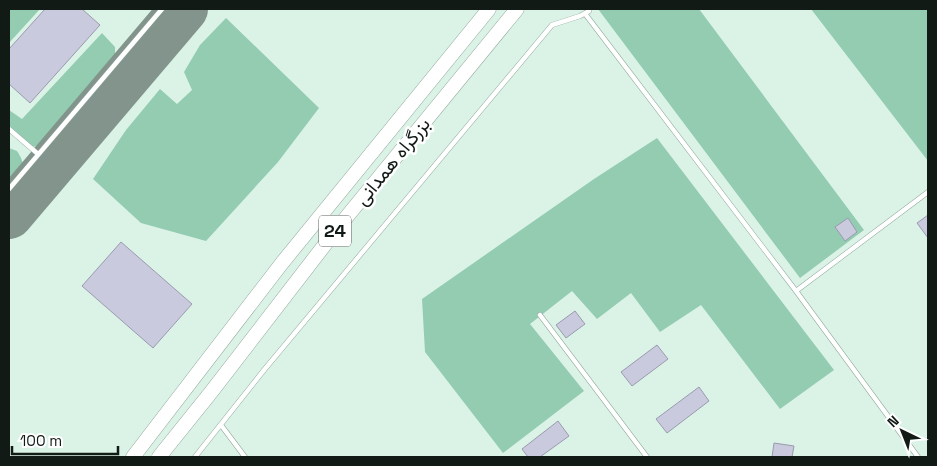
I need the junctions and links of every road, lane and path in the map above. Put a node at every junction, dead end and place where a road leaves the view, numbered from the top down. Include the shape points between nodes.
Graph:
1 (162, 9) edge
2 (489, 9) edge
3 (517, 9) edge
4 (589, 9) edge
5 (586, 15) dead end
6 (9, 129) edge
7 (38, 154) junction
8 (9, 189) edge
9 (928, 192) edge
10 (796, 291) junction
11 (540, 315) dead end
12 (221, 425) junction
13 (133, 457) edge
14 (159, 457) edge
15 (195, 457) edge
16 (245, 457) edge
17 (647, 457) edge
18 (918, 457) edge

1 - 7 lane
2 - 13 highway, بزرگراه همدانی / 24 via 282,263
3 - 14 highway, بزرگراه همدانی / 24 via 340,225
4 - 12 lane via 580,16 552,25
5 - 10 lane
6 - 7 lane
7 - 8 lane
9 - 10 lane
10 - 18 lane
11 - 17 lane
12 - 15 lane
12 - 16 lane

